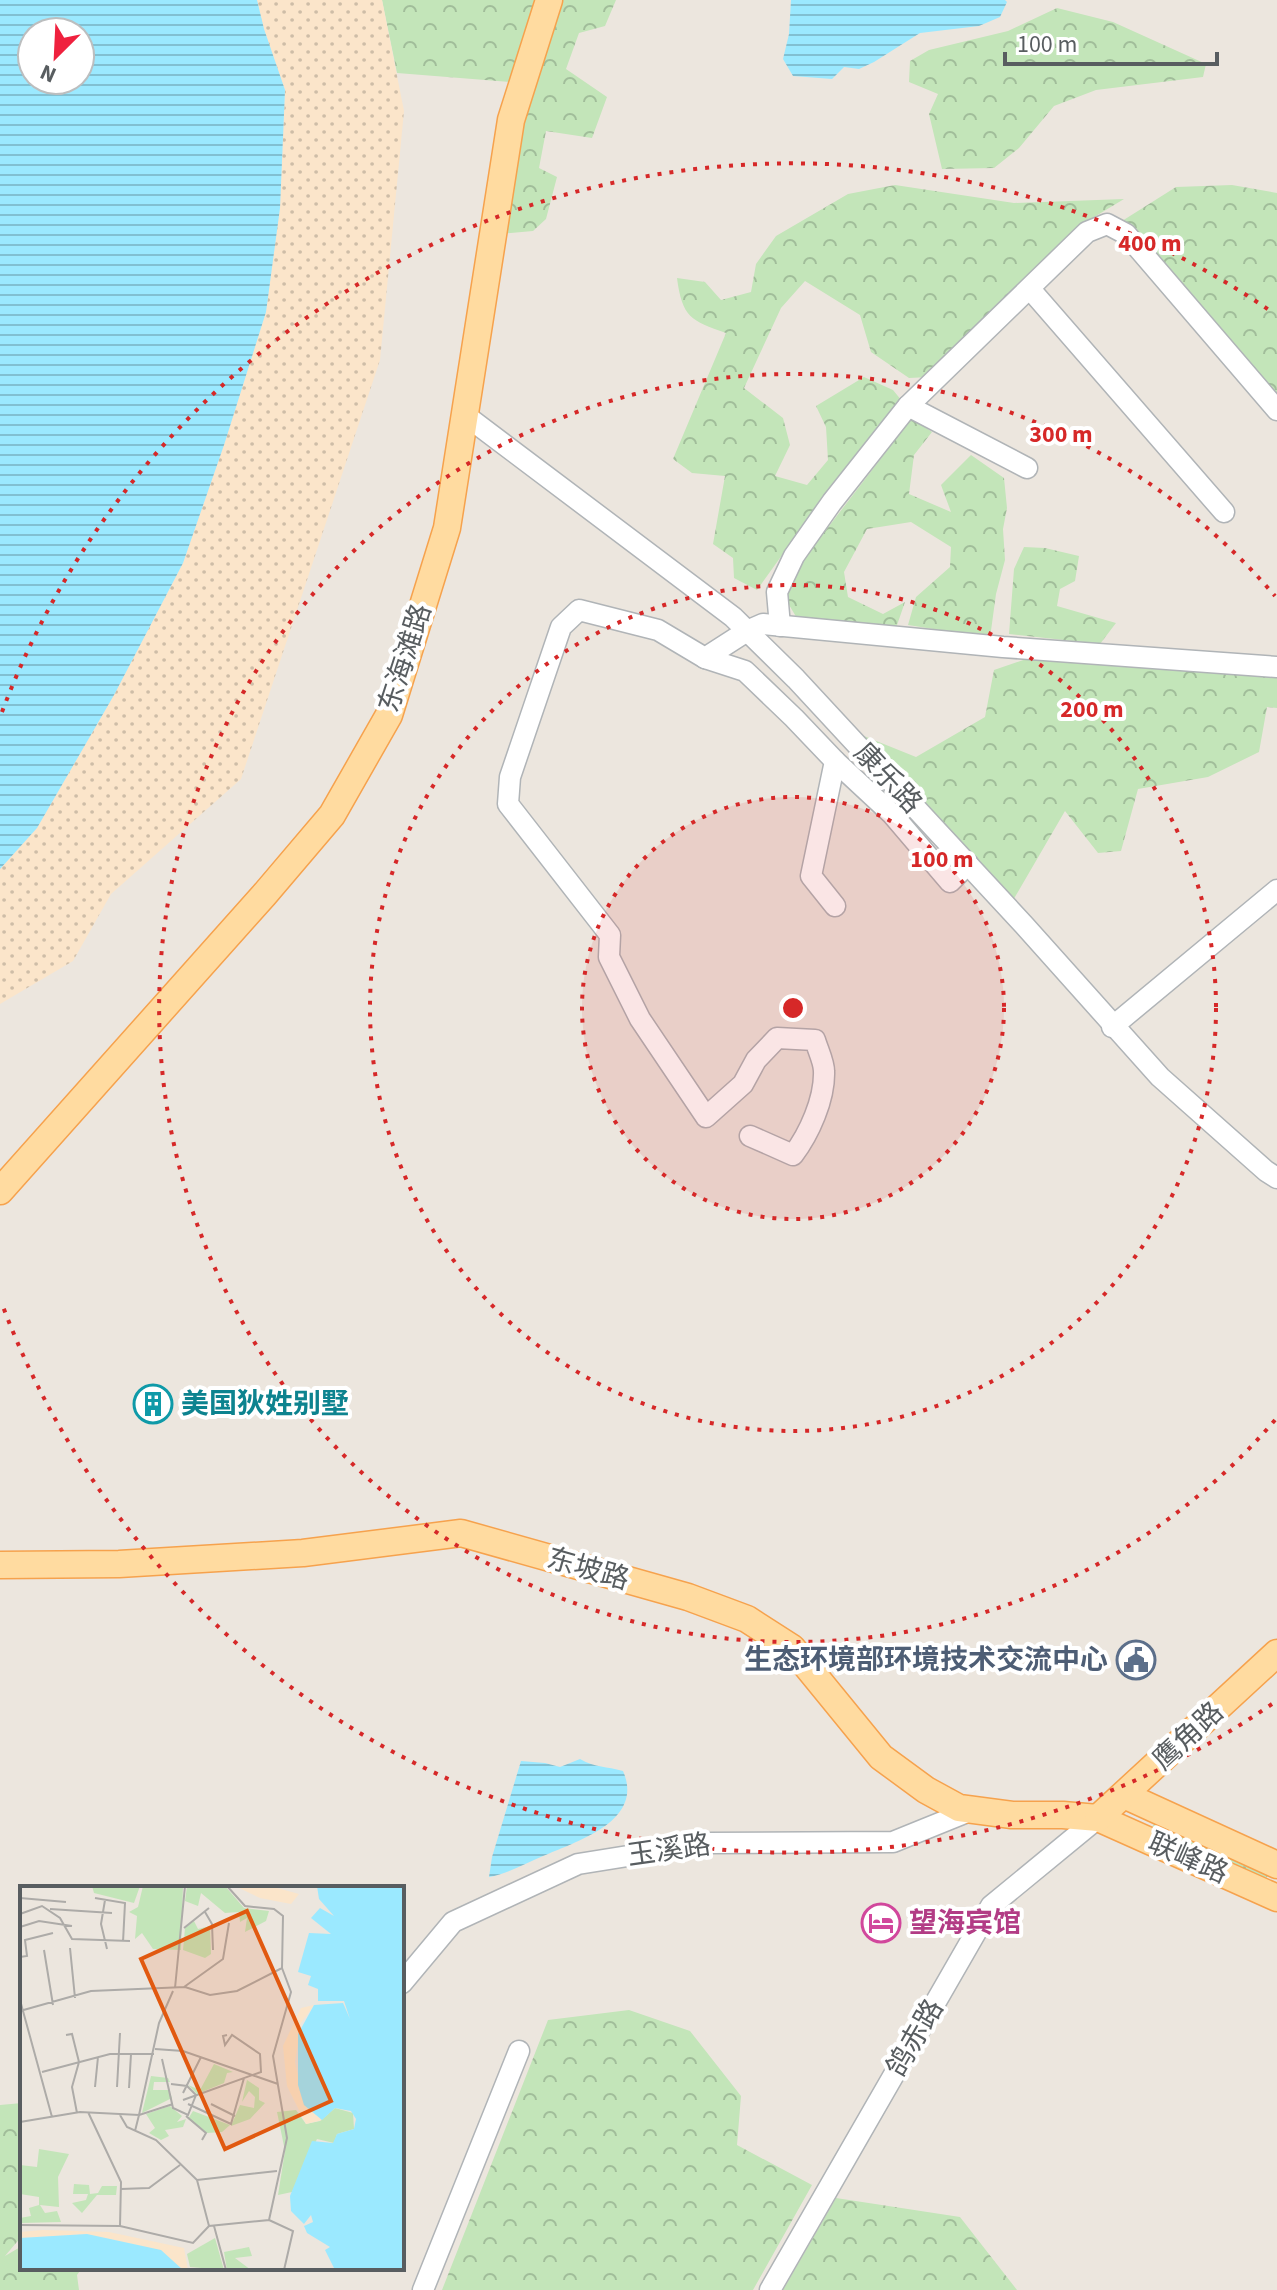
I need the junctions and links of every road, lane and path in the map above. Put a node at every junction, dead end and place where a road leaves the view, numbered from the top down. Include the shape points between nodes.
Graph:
1 (549, 0) edge
2 (1030, 289) junction
3 (908, 406) junction
4 (1277, 410) edge
5 (465, 415) junction
6 (1027, 468) dead end
7 (1224, 512) dead end
8 (780, 626) junction
9 (747, 631) junction
10 (705, 658) junction
11 (1277, 667) edge
12 (835, 761) junction
13 (968, 864) junction
14 (1277, 890) edge
15 (835, 906) dead end
16 (1112, 1027) junction
17 (750, 1136) dead end
18 (1277, 1178) edge
19 (0, 1191) edge
20 (0, 1565) edge
21 (1277, 1653) edge
22 (1124, 1795) junction
23 (972, 1810) junction
24 (1098, 1818) junction
25 (1277, 1865) edge
26 (1277, 1898) edge
27 (404, 1981) edge
28 (519, 2051) dead end
29 (423, 2290) edge
30 (770, 2290) edge

1 - 5 main road, 东海滩路 via 511,120
2 - 3 street
2 - 4 street via 1087,232 1107,224 1126,234
2 - 7 street
3 - 6 street
3 - 8 street via 794,556 777,592
5 - 9 street, 康乐路
5 - 19 main road, 东海滩路 via 447,528 389,715 332,815
8 - 9 street via 763,624
8 - 11 street
9 - 10 street
9 - 13 street, 康乐路
10 - 12 street via 745,671
10 - 17 street via 658,630 579,610 561,627 510,777 508,804 610,935 609,957 640,1019 706,1117 743,1084 777,1038 815,1040 824,1071 819,1102 801,1144 793,1155
12 - 13 street via 892,814 950,882
12 - 15 street via 811,876
13 - 16 street, 康乐路
14 - 16 street
16 - 18 street, 康乐路 via 1160,1077
20 - 23 main road, 东坡路 via 289,1554 461,1533 688,1597 747,1619 792,1648 881,1757 926,1790
21 - 22 main road, 鹰角路
22 - 24 main road, 鹰角路
22 - 25 main road, 联峰路
23 - 24 main road, 东坡路
23 - 27 street, 玉溪路 via 893,1842 709,1843 578,1864 453,1922
24 - 26 main road, 联峰路
24 - 30 street, 鸽赤路 via 991,1906
28 - 29 street

